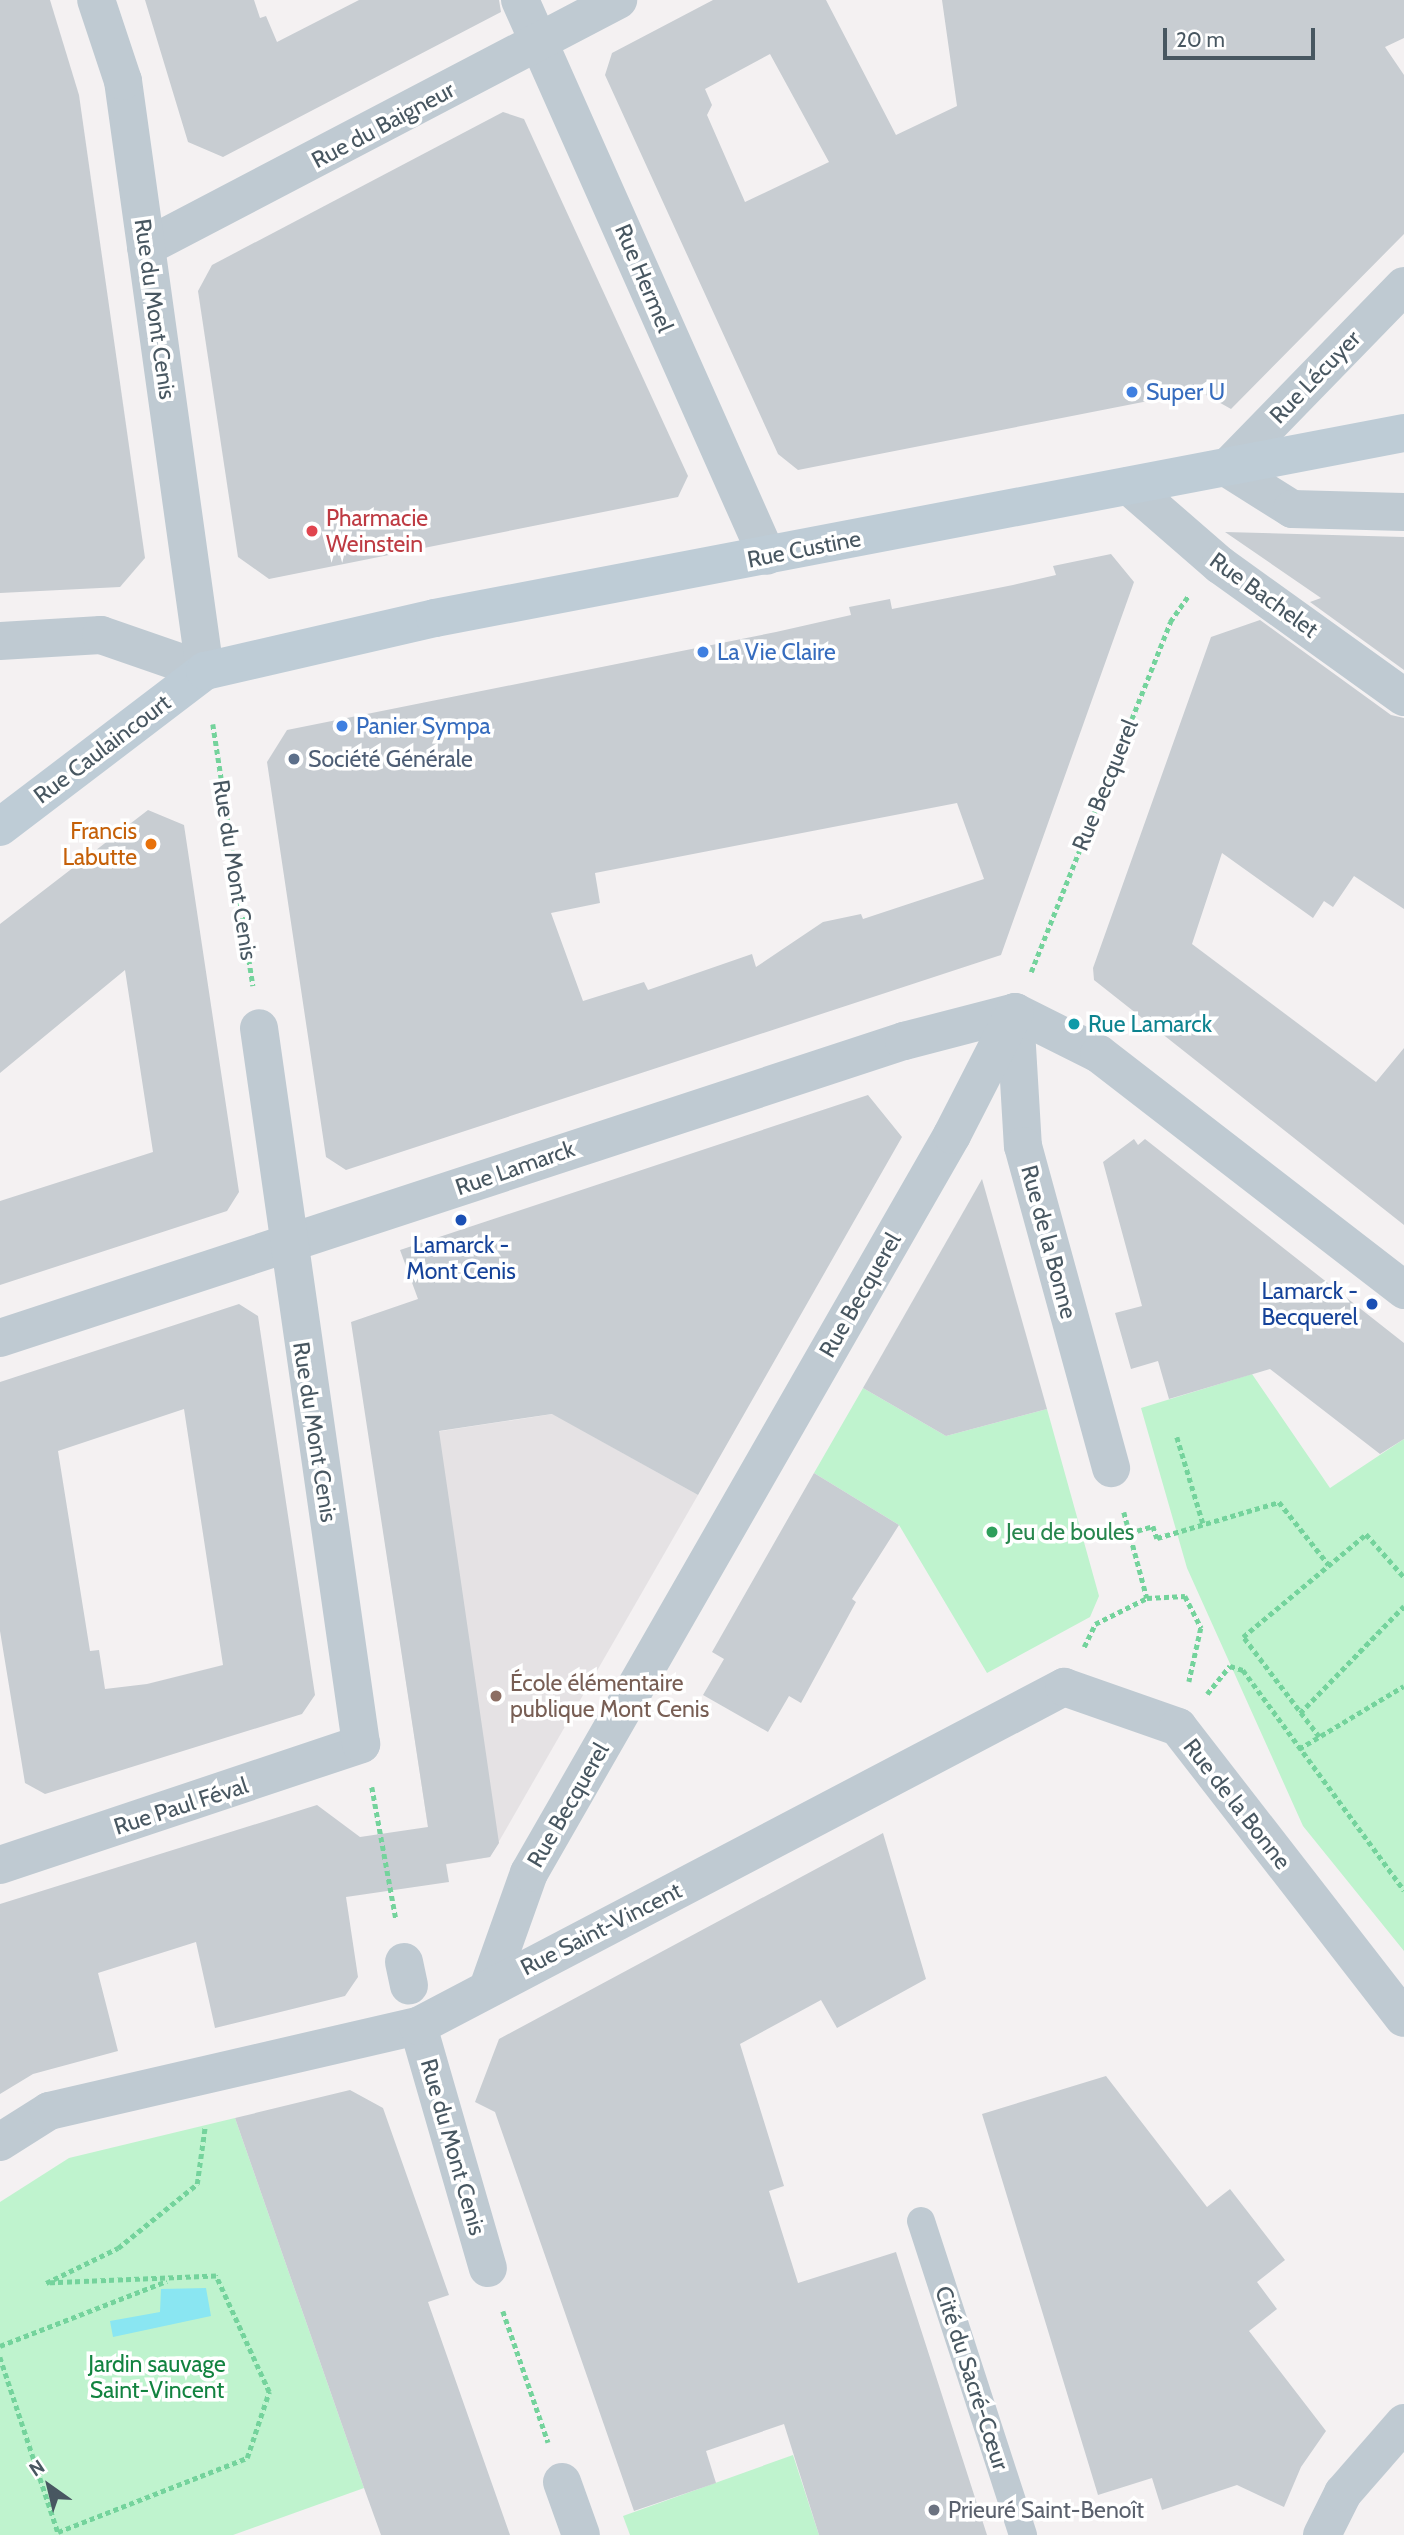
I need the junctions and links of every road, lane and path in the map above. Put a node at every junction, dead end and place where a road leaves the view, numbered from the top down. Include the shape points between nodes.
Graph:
1 (96, 0) edge
2 (520, 0) edge
3 (618, 0) edge
4 (541, 43) junction
5 (146, 247) junction
6 (1404, 286) edge
7 (1404, 433) edge
8 (1227, 468) junction
9 (1129, 486) junction
10 (1404, 512) edge
11 (767, 556) junction
12 (1191, 592) dead end
13 (0, 641) edge
14 (205, 671) junction
15 (1404, 696) edge
16 (0, 827) edge
17 (1015, 1012) junction
18 (259, 1028) joint
19 (288, 1246) junction
20 (1404, 1290) edge
21 (0, 1338) edge
22 (1177, 1437) dead end
23 (1111, 1468) dead end
24 (1203, 1524) junction
25 (1128, 1526) dead end
26 (1129, 1533) junction
27 (1329, 1565) junction
28 (1404, 1577) edge
29 (1147, 1598) junction
30 (1404, 1606) edge
31 (1095, 1624) dead end
32 (1404, 1686) edge
33 (1207, 1694) dead end
34 (1300, 1713) junction
35 (1178, 1727) junction
36 (1319, 1737) junction
37 (362, 1744) joint
38 (1299, 1749) junction
39 (378, 1814) dead end
40 (0, 1865) edge
41 (1404, 1890) edge
42 (406, 1973) dead end
43 (488, 1988) junction
44 (1404, 2018) edge
45 (418, 2026) junction
46 (205, 2126) dead end
47 (0, 2142) edge
48 (921, 2221) dead end
49 (488, 2268) dead end
50 (171, 2279) junction
51 (503, 2310) dead end
52 (0, 2346) edge
53 (0, 2357) edge
54 (1404, 2423) edge
55 (546, 2438) dead end
56 (562, 2482) dead end
57 (581, 2535) edge
58 (1023, 2535) edge
59 (1322, 2535) edge

1 - 5 street, Rue du Mont Cenis via 123,81
2 - 4 street, Rue Hermel
3 - 4 street, Rue du Baigneur
4 - 5 street, Rue du Baigneur
4 - 11 street, Rue Hermel
5 - 14 street, Rue du Mont Cenis
6 - 8 street, Rue Lécuyer
7 - 8 street, Rue Custine
8 - 9 street, Rue Custine
8 - 10 street via 1292,509
9 - 11 street, Rue Custine
9 - 15 street, Rue Bachelet via 1220,565
11 - 14 street, Rue Custine via 435,618
12 - 17 path, Rue Becquerel via 1170,622
13 - 14 street via 101,635
14 - 16 street, Rue Caulaincourt
14 - 18 path, Rue du Mont Cenis
17 - 19 street, Rue Lamarck via 904,1041
17 - 20 street via 1099,1054
17 - 23 street, Rue de la Bonne via 1023,1146
17 - 43 street, Rue Becquerel via 951,1135 529,1873
18 - 19 street, Rue du Mont Cenis
19 - 21 street, Rue Lamarck
19 - 37 street, Rue du Mont Cenis
22 - 24 path
24 - 26 path via 1157,1538 1153,1526
24 - 27 path via 1279,1502
25 - 26 path
26 - 29 path
27 - 28 path via 1366,1534
27 - 34 path via 1242,1637
29 - 31 path, Rue de la Bonne
29 - 35 path, Rue de la Bonne via 1185,1596 1201,1628
30 - 34 path
32 - 36 path
33 - 38 path via 1230,1666 1243,1670
34 - 36 path
35 - 43 street, Rue Saint-Vincent via 1064,1687
35 - 44 street, Rue de la Bonne
36 - 38 path
37 - 40 street, Rue Paul Féval
38 - 41 path
39 - 42 path
43 - 45 street, Rue Saint-Vincent
45 - 47 street, Rue Saint-Vincent via 49,2111
45 - 49 street, Rue du Mont Cenis
46 - 50 path via 197,2184 118,2248 46,2283
48 - 58 lane, Cité du Sacré-Cœur
50 - 52 path
50 - 53 path via 216,2276 269,2392 247,2458 58,2532
51 - 55 path
54 - 59 street via 1343,2493
56 - 57 street

